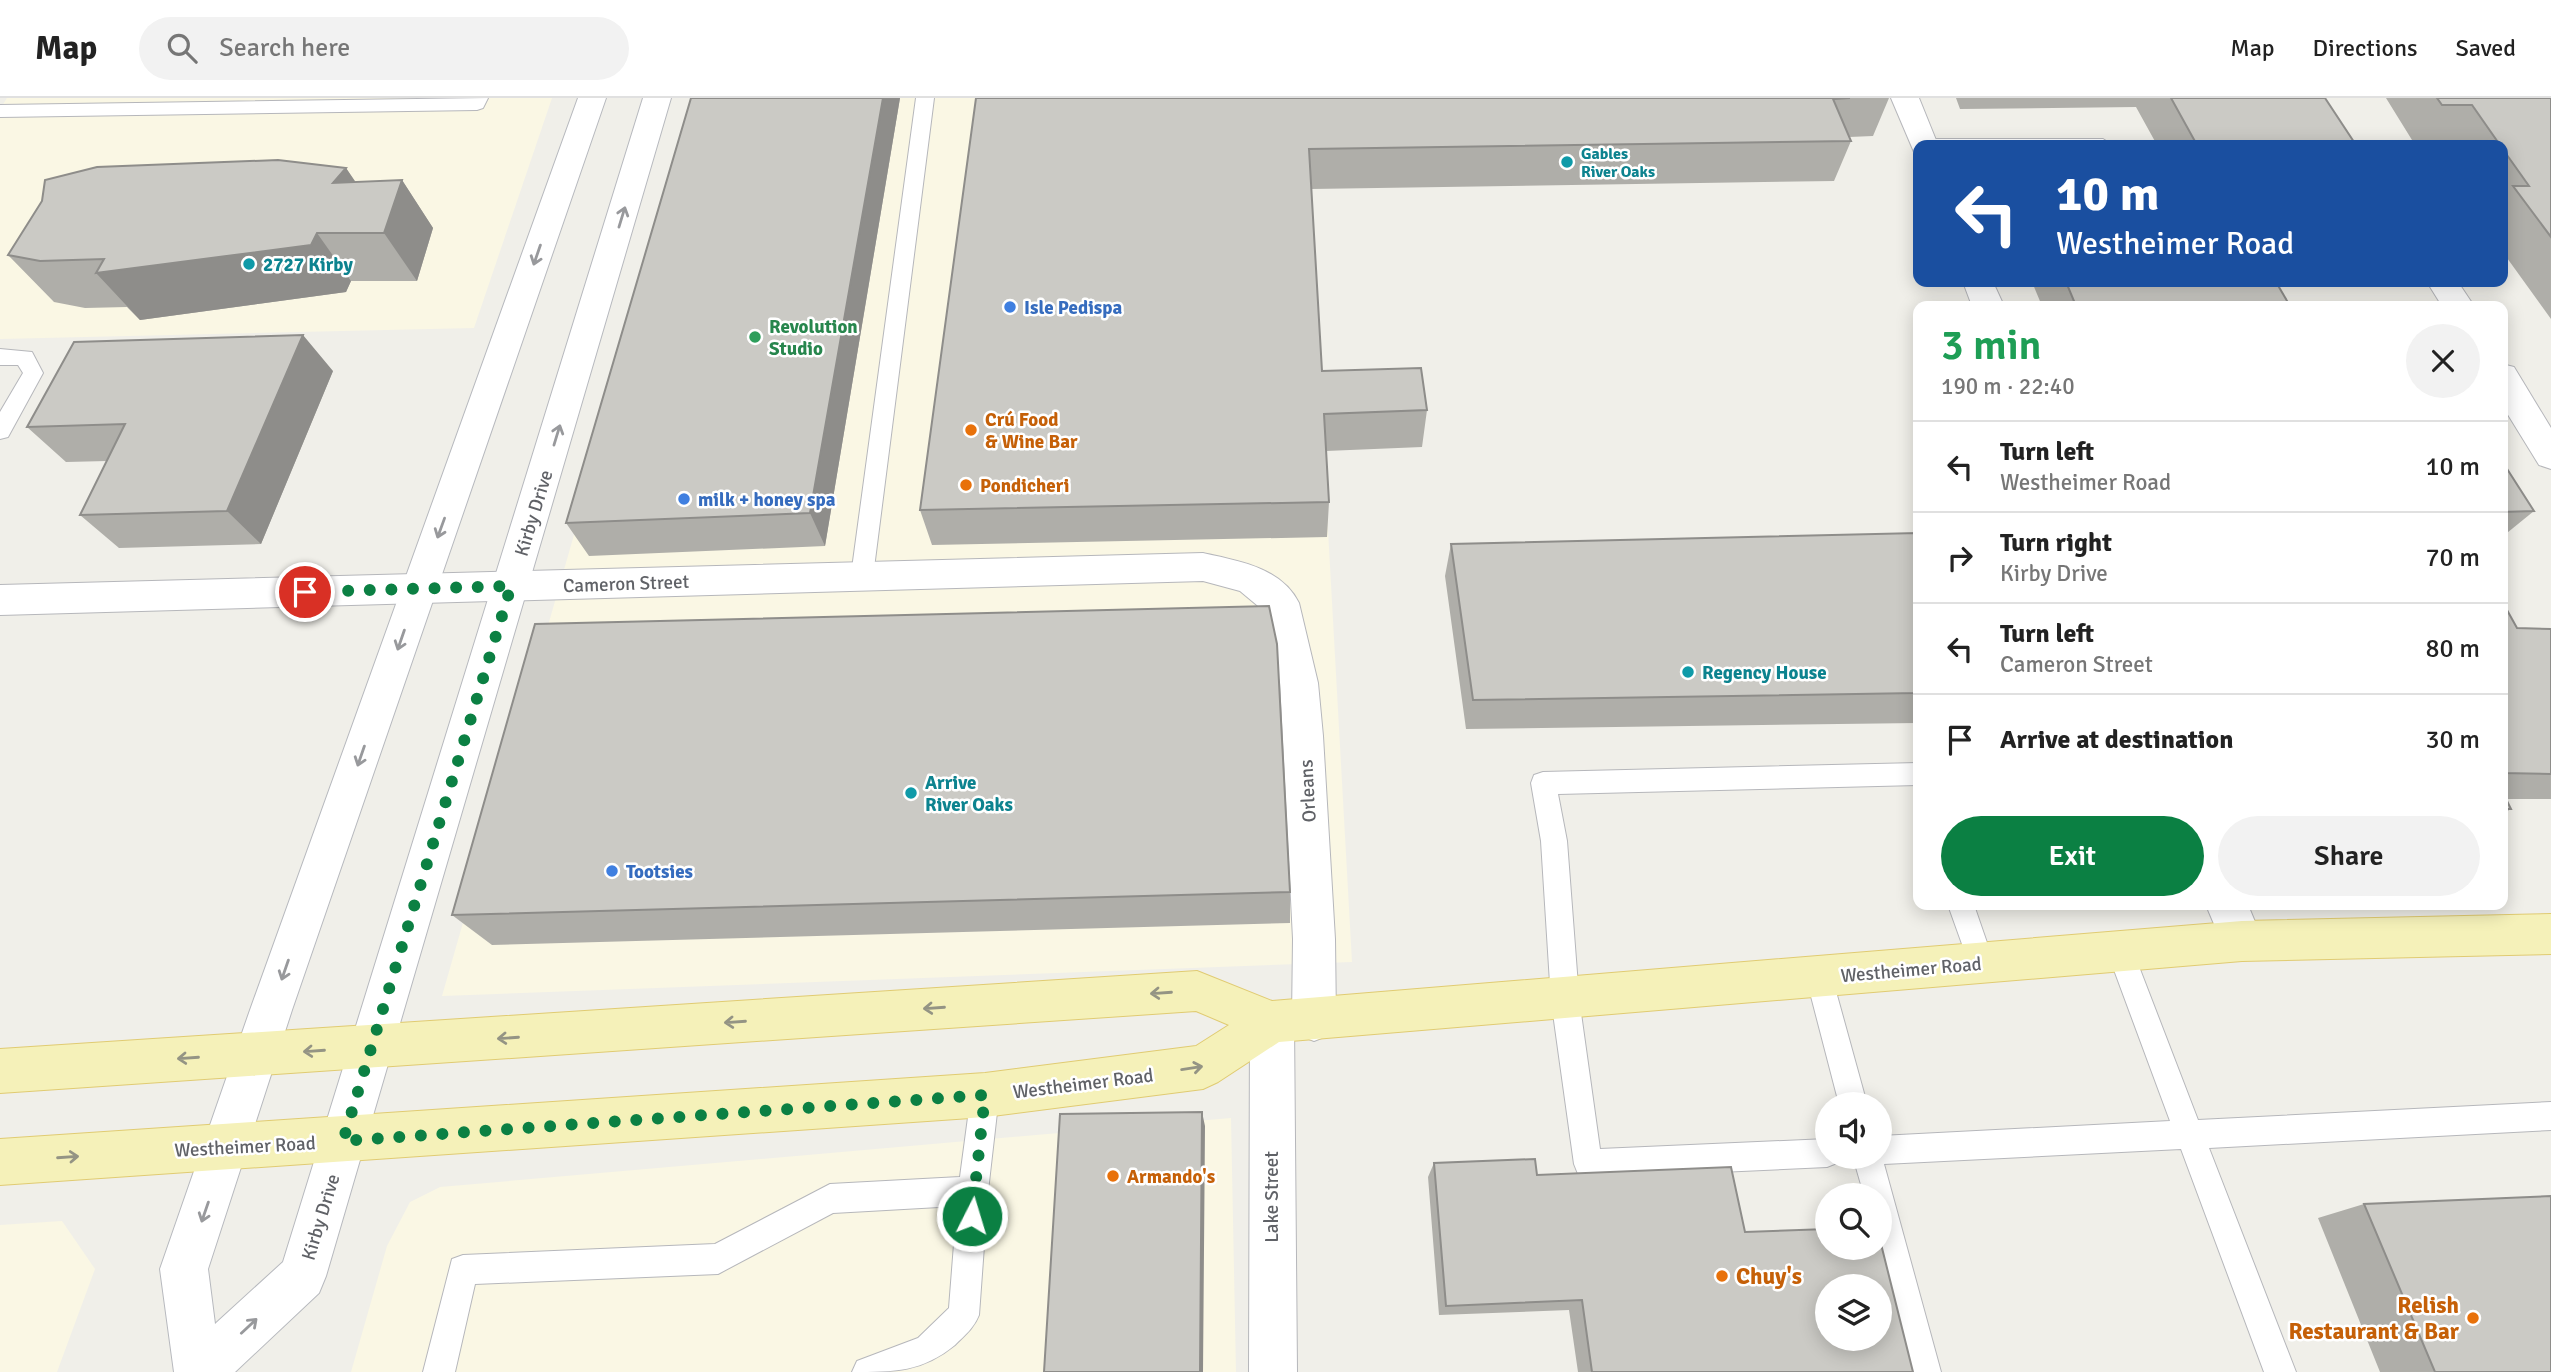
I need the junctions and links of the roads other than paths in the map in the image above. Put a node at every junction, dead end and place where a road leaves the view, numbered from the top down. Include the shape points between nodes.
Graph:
1 (479, 98) edge
2 (592, 98) edge
3 (657, 98) edge
4 (925, 98) edge
5 (1905, 98) edge
6 (100, 104) edge
7 (0, 111) edge
8 (1922, 140) edge
9 (0, 357) edge
10 (2508, 386) edge
11 (0, 430) edge
12 (2551, 456) edge
13 (862, 576) junction
14 (1251, 579) joint
15 (511, 586) junction
16 (419, 589) junction
17 (0, 600) edge
18 (1913, 776) edge
19 (1963, 910) edge
20 (2235, 923) edge
21 (2551, 934) edge
22 (2120, 951) junction
23 (1981, 963) junction
24 (1819, 977) junction
25 (1565, 999) junction
26 (1293, 1021) junction
27 (371, 1047) junction
28 (257, 1054) junction
29 (0, 1071) edge
30 (1850, 1092) edge
31 (985, 1095) junction
32 (2551, 1116) edge
33 (2190, 1136) junction
34 (343, 1141) junction
35 (226, 1147) junction
36 (1892, 1149) edge
37 (1815, 1154) edge
38 (0, 1162) edge
39 (974, 1191) junction
40 (1892, 1247) edge
41 (198, 1372) edge
42 (439, 1372) edge
43 (868, 1372) edge
44 (1273, 1372) edge
45 (1925, 1372) edge
46 (2280, 1372) edge

1 - 6 lane via 477,104
2 -> 16 main road, Kirby Drive
15 -> 3 main road, Kirby Drive
4 - 13 lane
5 - 8 main road
6 - 7 lane
9 - 11 lane via 25,357 33,373
10 - 12 main road
13 - 14 main road, Cameron Street via 1203,567
13 - 15 main road, Cameron Street
14 - 26 main road, Orleans via 1282,603 1299,682 1313,925
15 - 16 main road, Cameron Street
15 - 27 main road, Kirby Drive
16 - 17 main road, Cameron Street
16 -> 28 main road, Kirby Drive
18 - 25 lane via 1543,783 1554,841
19 - 23 lane
20 - 21 main road, Westheimer Road
20 - 22 main road, Westheimer Road
22 - 23 main road, Westheimer Road
22 - 33 lane
23 - 24 main road, Westheimer Road
24 - 25 main road, Westheimer Road
24 - 30 lane
25 - 26 main road, Westheimer Road
25 - 37 lane via 1588,1164
26 -> 27 main road, Westheimer Road via 1197,991
31 -> 26 main road, Westheimer Road via 1203,1067
26 - 44 main road, Lake Street
27 -> 28 main road, Westheimer Road
27 - 34 main road, Kirby Drive
28 -> 29 main road, Westheimer Road
28 - 35 main road, Kirby Drive
31 - 34 main road, Westheimer Road
31 - 39 lane
32 - 33 lane
33 - 36 lane
33 - 46 lane
34 - 35 main road, Westheimer Road
41 -> 34 main road, Kirby Drive via 302,1276
38 -> 35 main road, Westheimer Road
35 -> 41 main road, Kirby Drive via 184,1269
39 - 42 lane via 830,1199 718,1259 463,1270
39 - 43 lane via 964,1315 928,1350
40 - 45 lane

